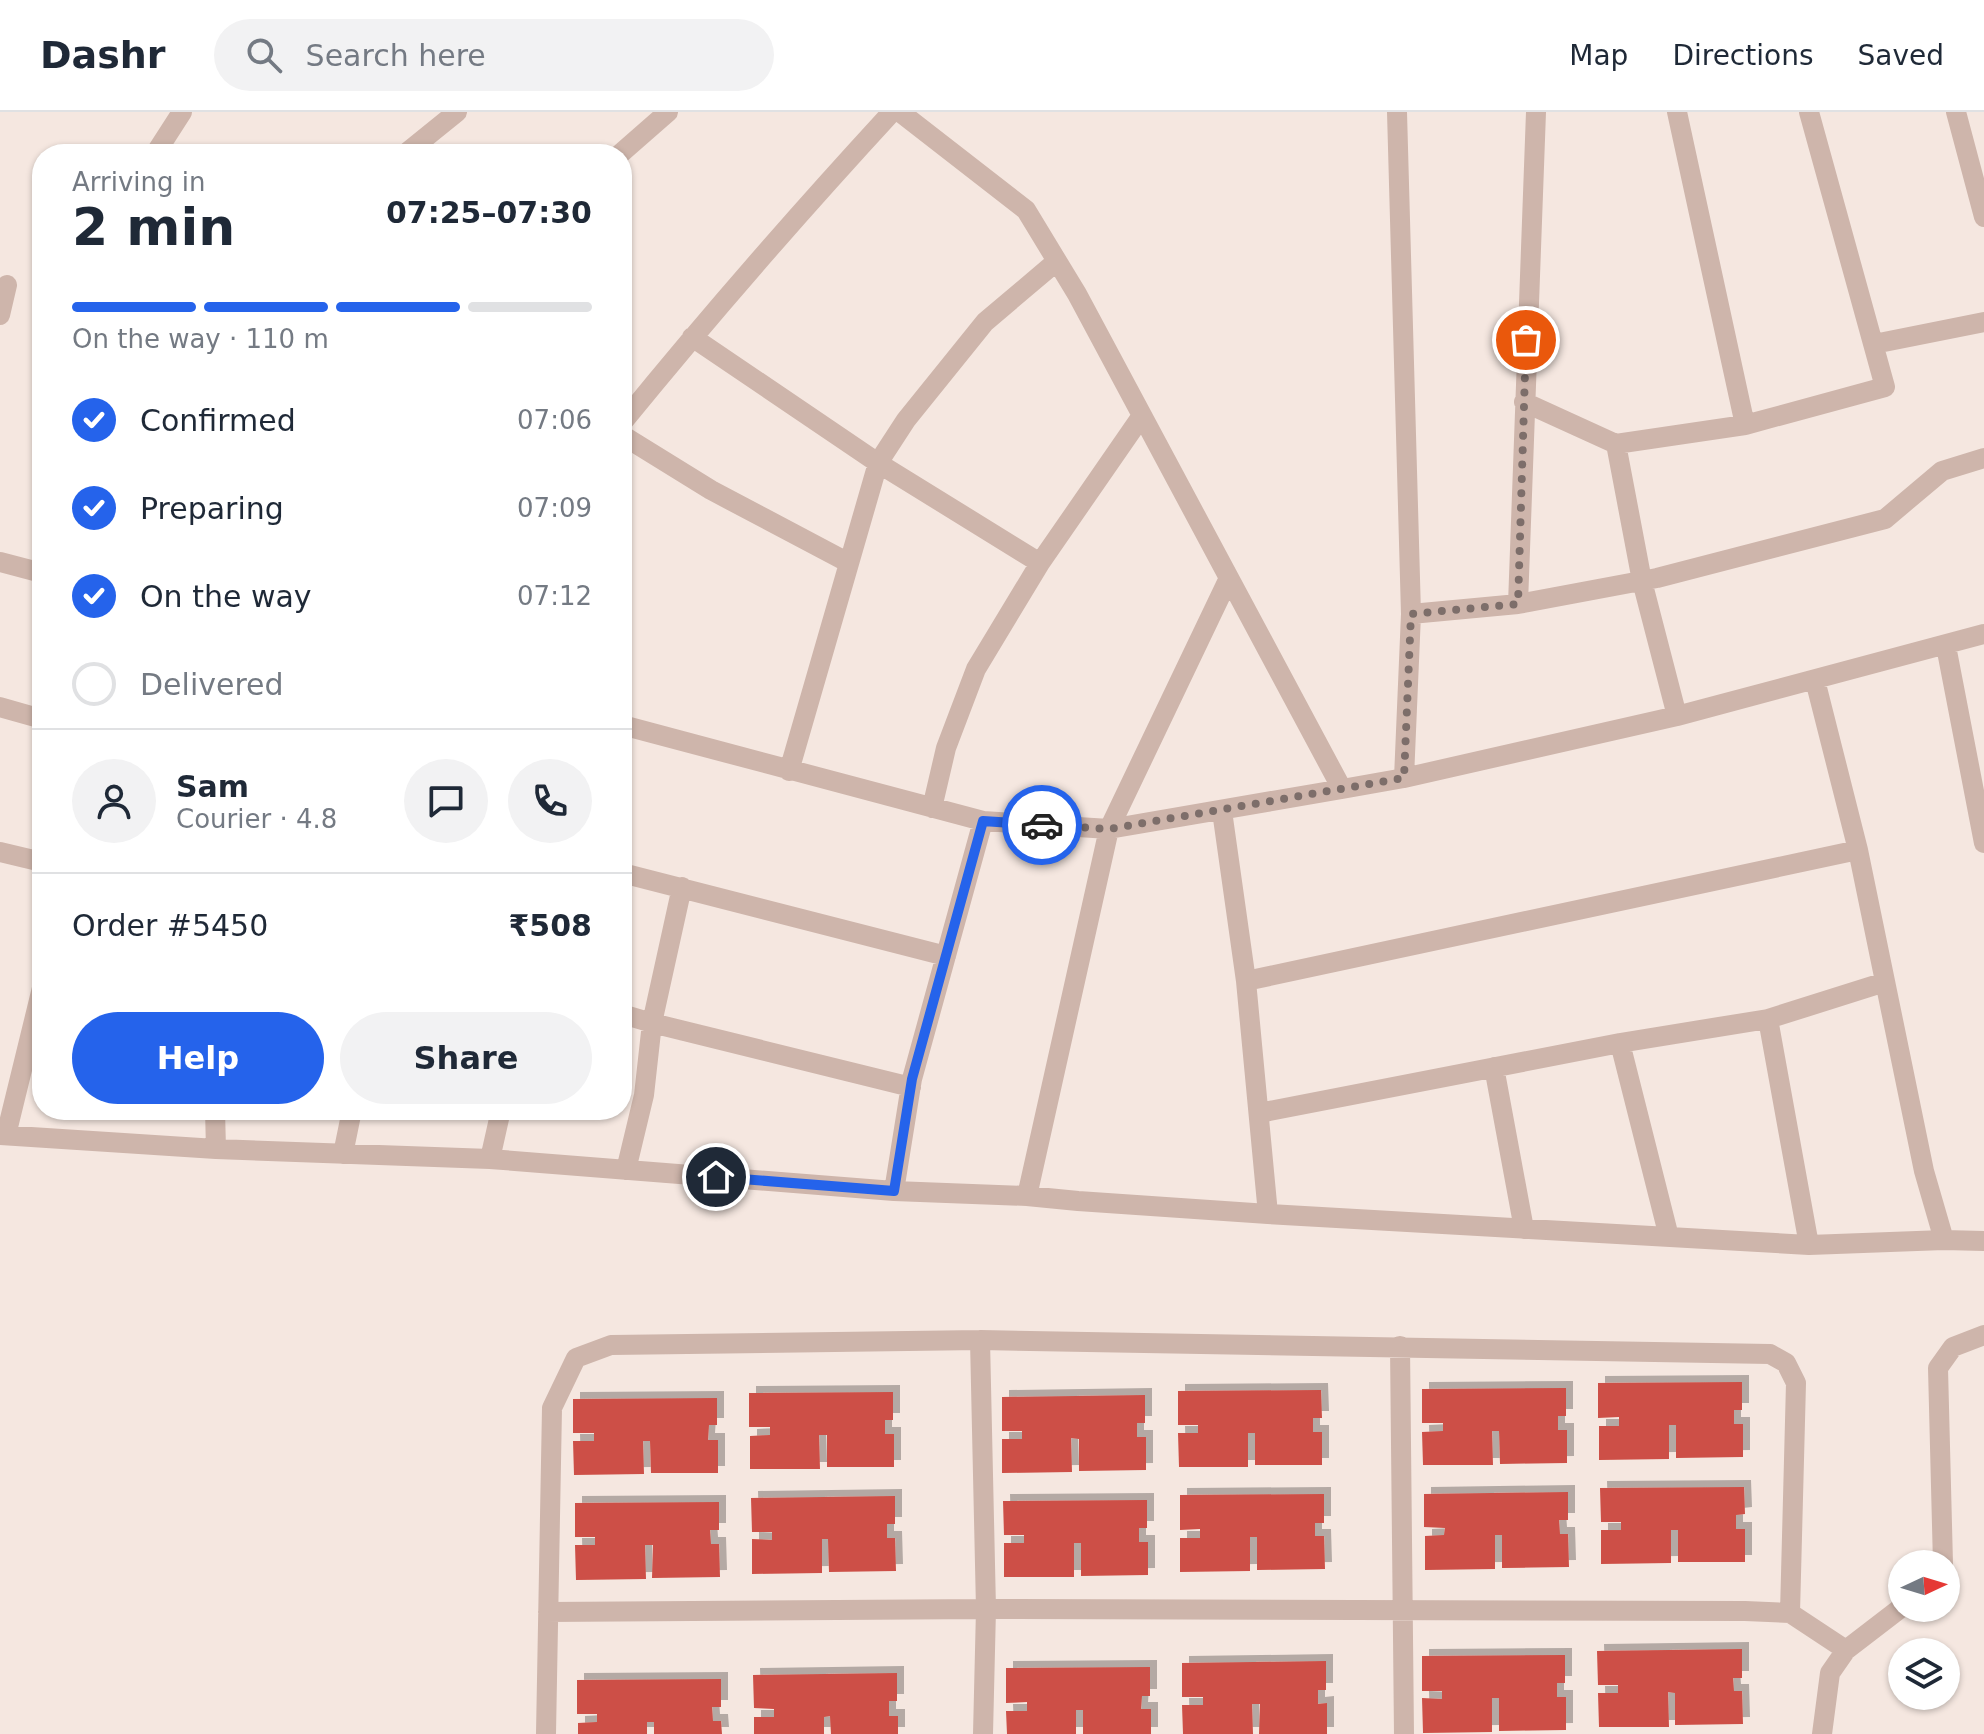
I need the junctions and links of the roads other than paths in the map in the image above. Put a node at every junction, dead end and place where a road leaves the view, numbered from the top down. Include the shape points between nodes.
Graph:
1 (182, 112) edge
2 (457, 112) edge
3 (668, 112) edge
4 (892, 112) edge
5 (900, 112) edge
6 (1397, 112) edge
7 (1536, 112) edge
8 (1677, 112) edge
9 (1809, 112) edge
10 (1956, 112) edge
11 (161, 144) edge
12 (417, 144) edge
13 (631, 144) edge
14 (1984, 217) edge
15 (1057, 261) junction
16 (7, 285) dead end
17 (0, 315) edge
18 (1984, 322) edge
19 (692, 337) junction
20 (1874, 344) junction
21 (1524, 402) junction
22 (632, 411) edge
23 (1141, 417) junction
24 (1745, 425) junction
25 (632, 441) edge
26 (1616, 444) junction
27 (1984, 458) edge
28 (878, 463) junction
29 (0, 562) edge
30 (849, 563) junction
31 (1040, 563) junction
32 (32, 570) edge
33 (1228, 580) junction
34 (1642, 581) junction
35 (1518, 604) junction
36 (1411, 614) junction
37 (1984, 634) edge
38 (1946, 646) junction
39 (1815, 680) junction
40 (0, 707) edge
41 (32, 716) edge
42 (1677, 716) junction
43 (632, 728) edge
44 (789, 771) junction
45 (1404, 778) junction
46 (1342, 789) junction
47 (932, 808) junction
48 (1222, 811) junction
49 (983, 821) junction
50 (1109, 829) junction
51 (1984, 843) edge
52 (1858, 850) junction
53 (0, 852) edge
54 (32, 860) edge
55 (632, 875) edge
56 (682, 887) junction
57 (946, 956) junction
58 (1246, 981) junction
59 (1885, 982) junction
60 (632, 1017) edge
61 (1768, 1019) junction
62 (652, 1023) junction
63 (32, 1026) edge
64 (1620, 1043) junction
65 (1494, 1067) junction
66 (911, 1087) junction
67 (1259, 1113) junction
68 (215, 1120) edge
69 (350, 1120) edge
70 (499, 1120) edge
71 (3, 1135) edge
72 (216, 1149) junction
73 (343, 1154) junction
74 (490, 1159) junction
75 (626, 1170) junction
76 (894, 1191) junction
77 (1027, 1196) junction
78 (1268, 1214) junction
79 (1524, 1229) junction
80 (1669, 1237) junction
81 (1944, 1240) junction
82 (1984, 1241) edge
83 (1809, 1245) junction
84 (1984, 1335) edge
85 (980, 1340) junction
86 (1400, 1346) junction
87 (1945, 1550) edge
88 (986, 1609) junction
89 (1402, 1610) junction
90 (548, 1612) junction
91 (1790, 1613) junction
92 (1888, 1618) edge
93 (1846, 1650) junction
94 (546, 1734) edge
95 (983, 1734) edge
96 (1404, 1734) edge
97 (1822, 1734) edge

1 - 11 street
2 - 12 street
3 - 13 street
4 - 19 street
5 - 15 street via 1026,210
6 - 36 street
7 - 21 street
8 - 24 street
9 - 20 street
10 - 14 street
15 - 23 street
15 - 28 street via 985,322
16 - 17 street
18 - 20 street
19 - 22 street
19 - 28 street
20 - 24 street via 1885,387
21 - 26 street
21 - 35 street
23 - 31 street
23 - 33 street
24 - 26 street
25 - 30 street
26 - 34 street
27 - 34 street via 1942,471 1885,519
28 - 30 street
28 - 31 street
29 - 32 street
30 - 44 street
31 - 47 street via 976,669 946,748
33 - 46 street
33 - 50 street
34 - 35 street
34 - 42 street
35 - 36 street
36 - 45 street
37 - 38 street
38 - 39 street
38 - 51 street
39 - 42 street
39 - 52 street
40 - 41 street
42 - 45 street
43 - 44 street
44 - 47 street
45 - 46 street
46 - 48 street
47 - 49 street
48 - 50 street
48 - 58 street
49 - 50 street
49 - 57 street
50 - 77 street
52 - 58 street
52 - 59 street
53 - 54 street
55 - 56 street
56 - 57 street
56 - 62 street
57 - 66 street
58 - 67 street
59 - 61 street
59 - 81 street via 1924,1171
60 - 62 street
61 - 64 street
61 - 83 street
62 - 66 street
62 - 75 street via 644,1095
63 - 71 street
64 - 65 street
64 - 80 street
65 - 67 street
65 - 79 street
66 - 76 street
67 - 78 street
68 - 72 street
69 - 73 street
70 - 74 street
71 - 72 street
72 - 73 street
73 - 74 street
74 - 75 street
75 - 76 street
76 - 77 street
77 - 78 street
78 - 79 street
79 - 80 street
80 - 83 street
81 - 82 street
81 - 83 street
84 - 87 street via 1953,1347 1938,1368
85 - 86 street
85 - 88 street
85 - 90 street via 611,1345 576,1358 552,1408
86 - 89 street
86 - 91 street via 1770,1354 1786,1363 1796,1383
88 - 89 street
88 - 90 street
88 - 95 street
89 - 91 street
89 - 96 street
90 - 94 street
91 - 93 street
92 - 93 street
93 - 97 street via 1830,1673

